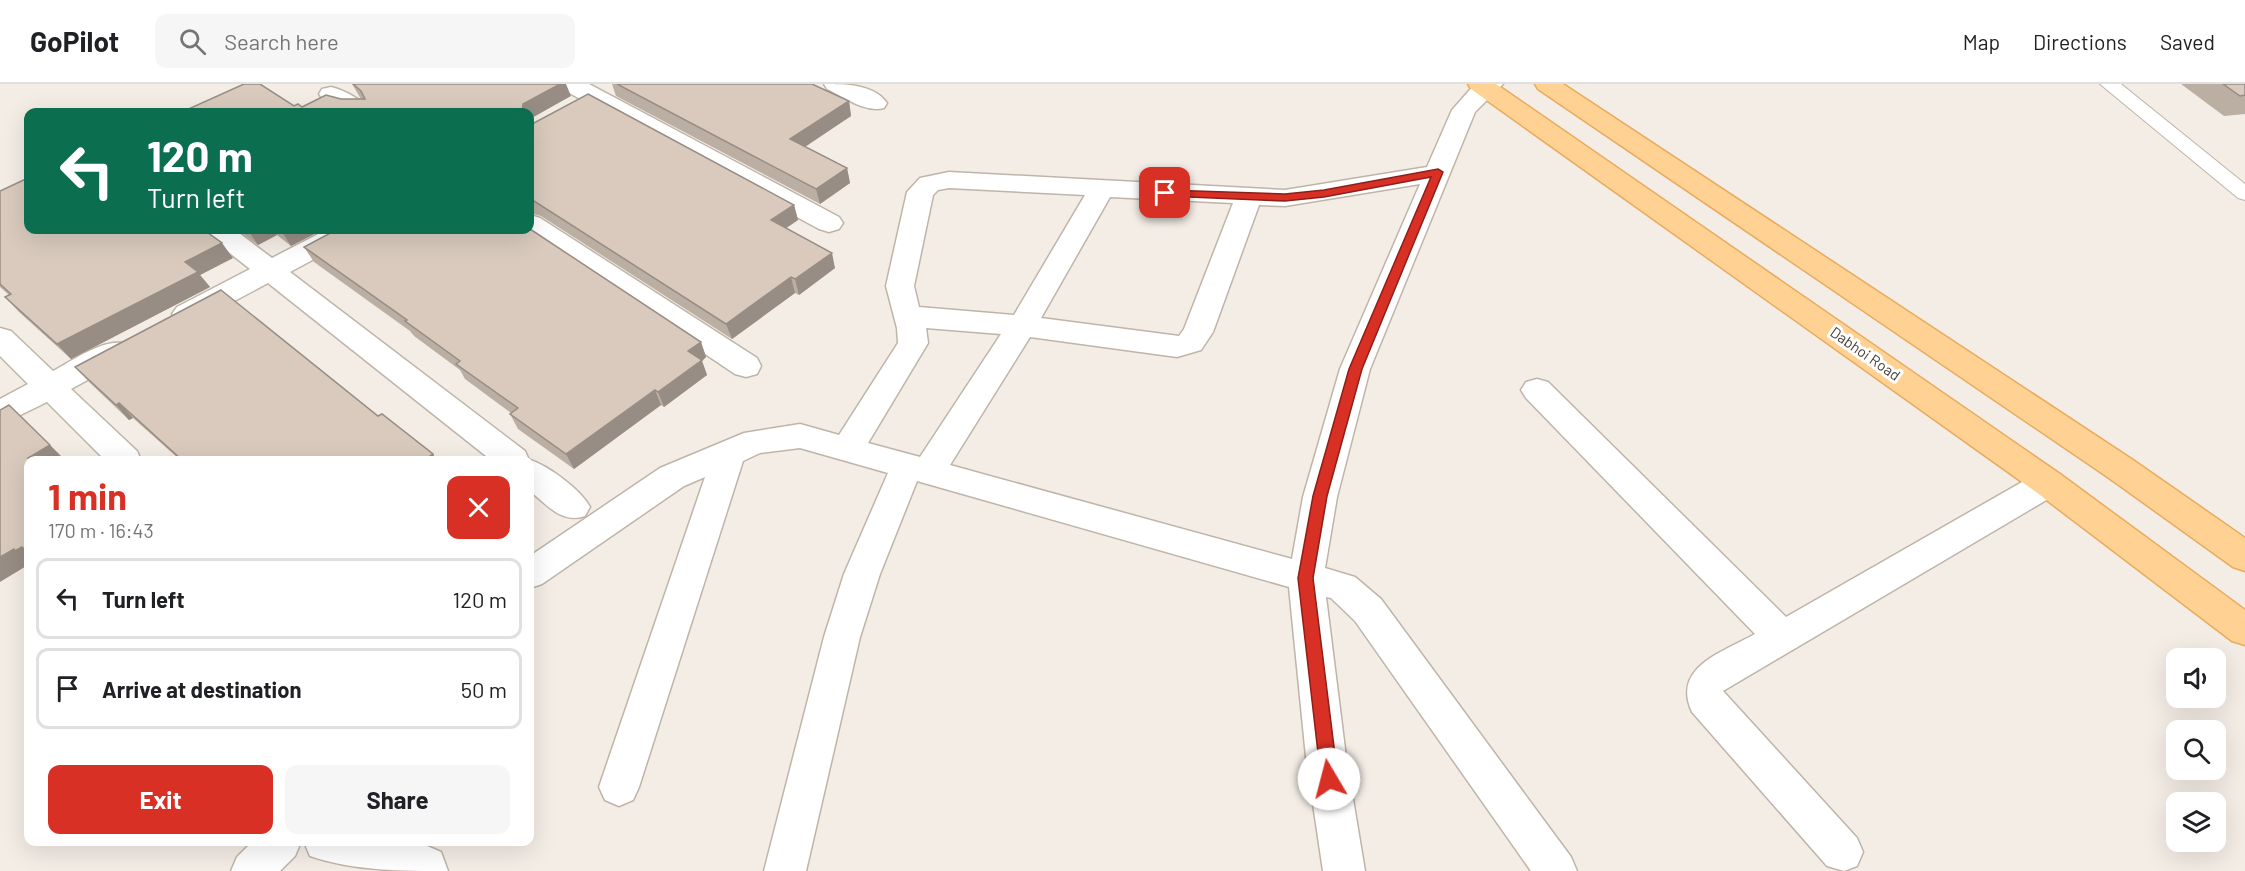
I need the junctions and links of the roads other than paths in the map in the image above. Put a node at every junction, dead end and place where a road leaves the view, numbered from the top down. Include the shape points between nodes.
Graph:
1 (572, 84) edge
2 (836, 84) edge
3 (1547, 84) edge
4 (2109, 84) edge
5 (1486, 85) edge
6 (605, 90) edge
7 (331, 94) edge
8 (875, 104) dead end
9 (353, 108) edge
10 (567, 111) edge
11 (1438, 172) junction
12 (1101, 190) junction
13 (2245, 194) edge
14 (1249, 197) junction
15 (829, 223) dead end
16 (534, 227) edge
17 (223, 234) edge
18 (339, 234) edge
19 (269, 271) junction
20 (907, 316) junction
21 (1022, 326) junction
22 (0, 338) edge
23 (746, 366) dead end
24 (49, 387) junction
25 (1537, 390) dead end
26 (0, 413) edge
27 (847, 449) junction
28 (729, 453) junction
29 (121, 456) edge
30 (508, 456) edge
31 (917, 469) junction
32 (534, 476) edge
33 (2048, 483) junction
34 (573, 507) dead end
35 (2245, 557) edge
36 (534, 571) edge
37 (1306, 578) junction
38 (2245, 630) edge
39 (1780, 636) junction
40 (619, 786) dead end
41 (276, 846) edge
42 (348, 846) edge
43 (1842, 852) dead end
44 (252, 871) edge
45 (427, 871) edge
46 (785, 871) edge
47 (1344, 871) edge
48 (1556, 871) edge

1 - 6 street
2 - 8 street
3 - 35 main road via 2121,469
4 - 13 lane
5 - 11 street via 1464,110
5 - 33 main road, Dabhoi Road
6 - 10 street
6 - 15 street
7 - 9 street
11 - 14 street via 1324,194
11 - 37 street via 1356,369 1320,496
12 - 14 street
12 - 20 street via 949,180 929,184 920,192 900,286 900,300
12 - 21 street
14 - 21 street via 1198,332 1190,343 1177,347
16 - 23 street
17 - 19 street
18 - 19 street
19 - 24 street
19 - 30 street
20 - 21 street
20 - 27 street via 914,330 913,343
21 - 31 street
22 - 24 street
24 - 26 street
24 - 29 street
25 - 39 street
27 - 28 street via 800,436 755,442
27 - 31 street
28 - 36 street via 672,477
28 - 40 street
31 - 37 street
31 - 46 street via 862,574 842,637
32 - 34 street
33 - 38 main road, Dabhoi Road
33 - 39 street
37 - 47 street via 1326,757
37 - 48 street via 1342,587 1368,610
39 - 43 street via 1708,680 1705,700
41 - 44 street
42 - 45 street via 404,856 426,866

